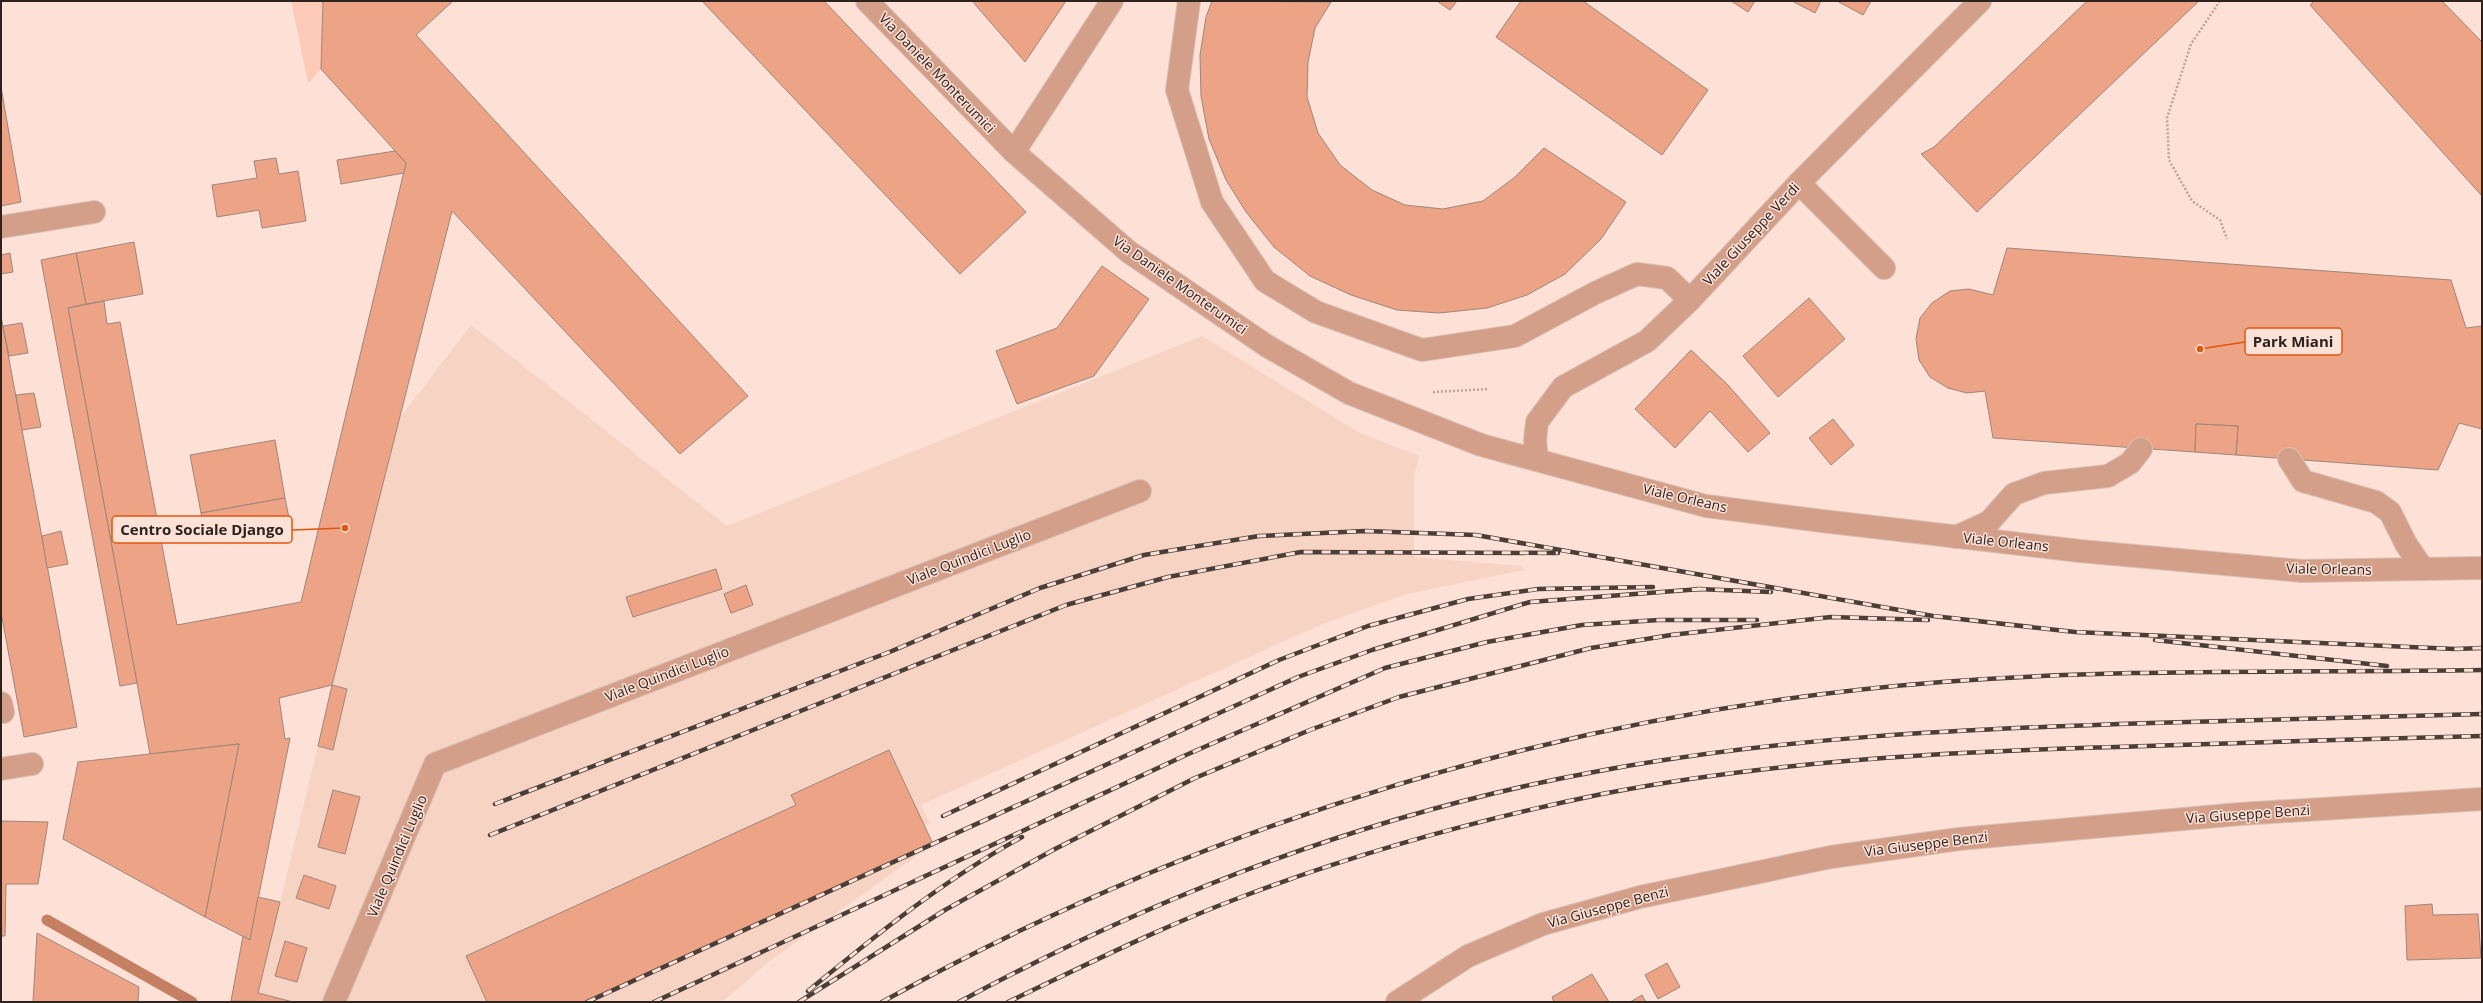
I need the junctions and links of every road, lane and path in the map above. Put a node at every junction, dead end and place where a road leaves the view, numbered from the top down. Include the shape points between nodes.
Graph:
1 (867, 1) edge
2 (1112, 1) edge
3 (1189, 1) edge
4 (1980, 1) edge
5 (2220, 1) edge
6 (1014, 152) junction
7 (1799, 183) junction
8 (94, 212) dead end
9 (1, 227) edge
10 (2227, 239) dead end
11 (1884, 268) dead end
12 (1690, 300) junction
13 (2141, 449) dead end
14 (2289, 459) dead end
15 (1537, 460) junction
16 (1140, 491) dead end
17 (1956, 537) junction
18 (2482, 568) edge
19 (2423, 569) junction
20 (32, 764) dead end
21 (1, 769) edge
22 (2482, 800) edge
23 (334, 1002) edge
24 (1397, 1002) edge

1 - 6 street, Via Daniele Monterumici
2 - 6 street
3 - 12 street via 1177,90 1212,202 1265,281 1316,312 1422,350 1515,336 1595,293 1637,274 1667,278
4 - 7 street, Viale Giuseppe Verdi
5 - 10 path via 2191,44 2167,118 2169,160 2192,201 2220,220
6 - 15 street, Via Daniele Monterumici via 1129,252 1294,362 1349,393 1481,444
7 - 11 street
7 - 12 street, Viale Giuseppe Verdi
8 - 9 street
12 - 15 street, Viale Giuseppe Verdi via 1648,341 1563,386 1537,422
13 - 17 street via 2130,463 2108,476 2044,483 2014,494 1989,522
14 - 19 street via 2303,481 2376,502 2390,512 2406,544
15 - 17 street, Viale Orleans via 1706,506
16 - 23 street, Viale Quindici Luglio via 436,764
17 - 19 street, Viale Orleans via 2080,551 2302,570
18 - 19 street, Viale Orleans
20 - 21 street
22 - 24 street, Via Giuseppe Benzi via 2240,814 1959,839 1831,856 1640,897 1543,924 1468,956

